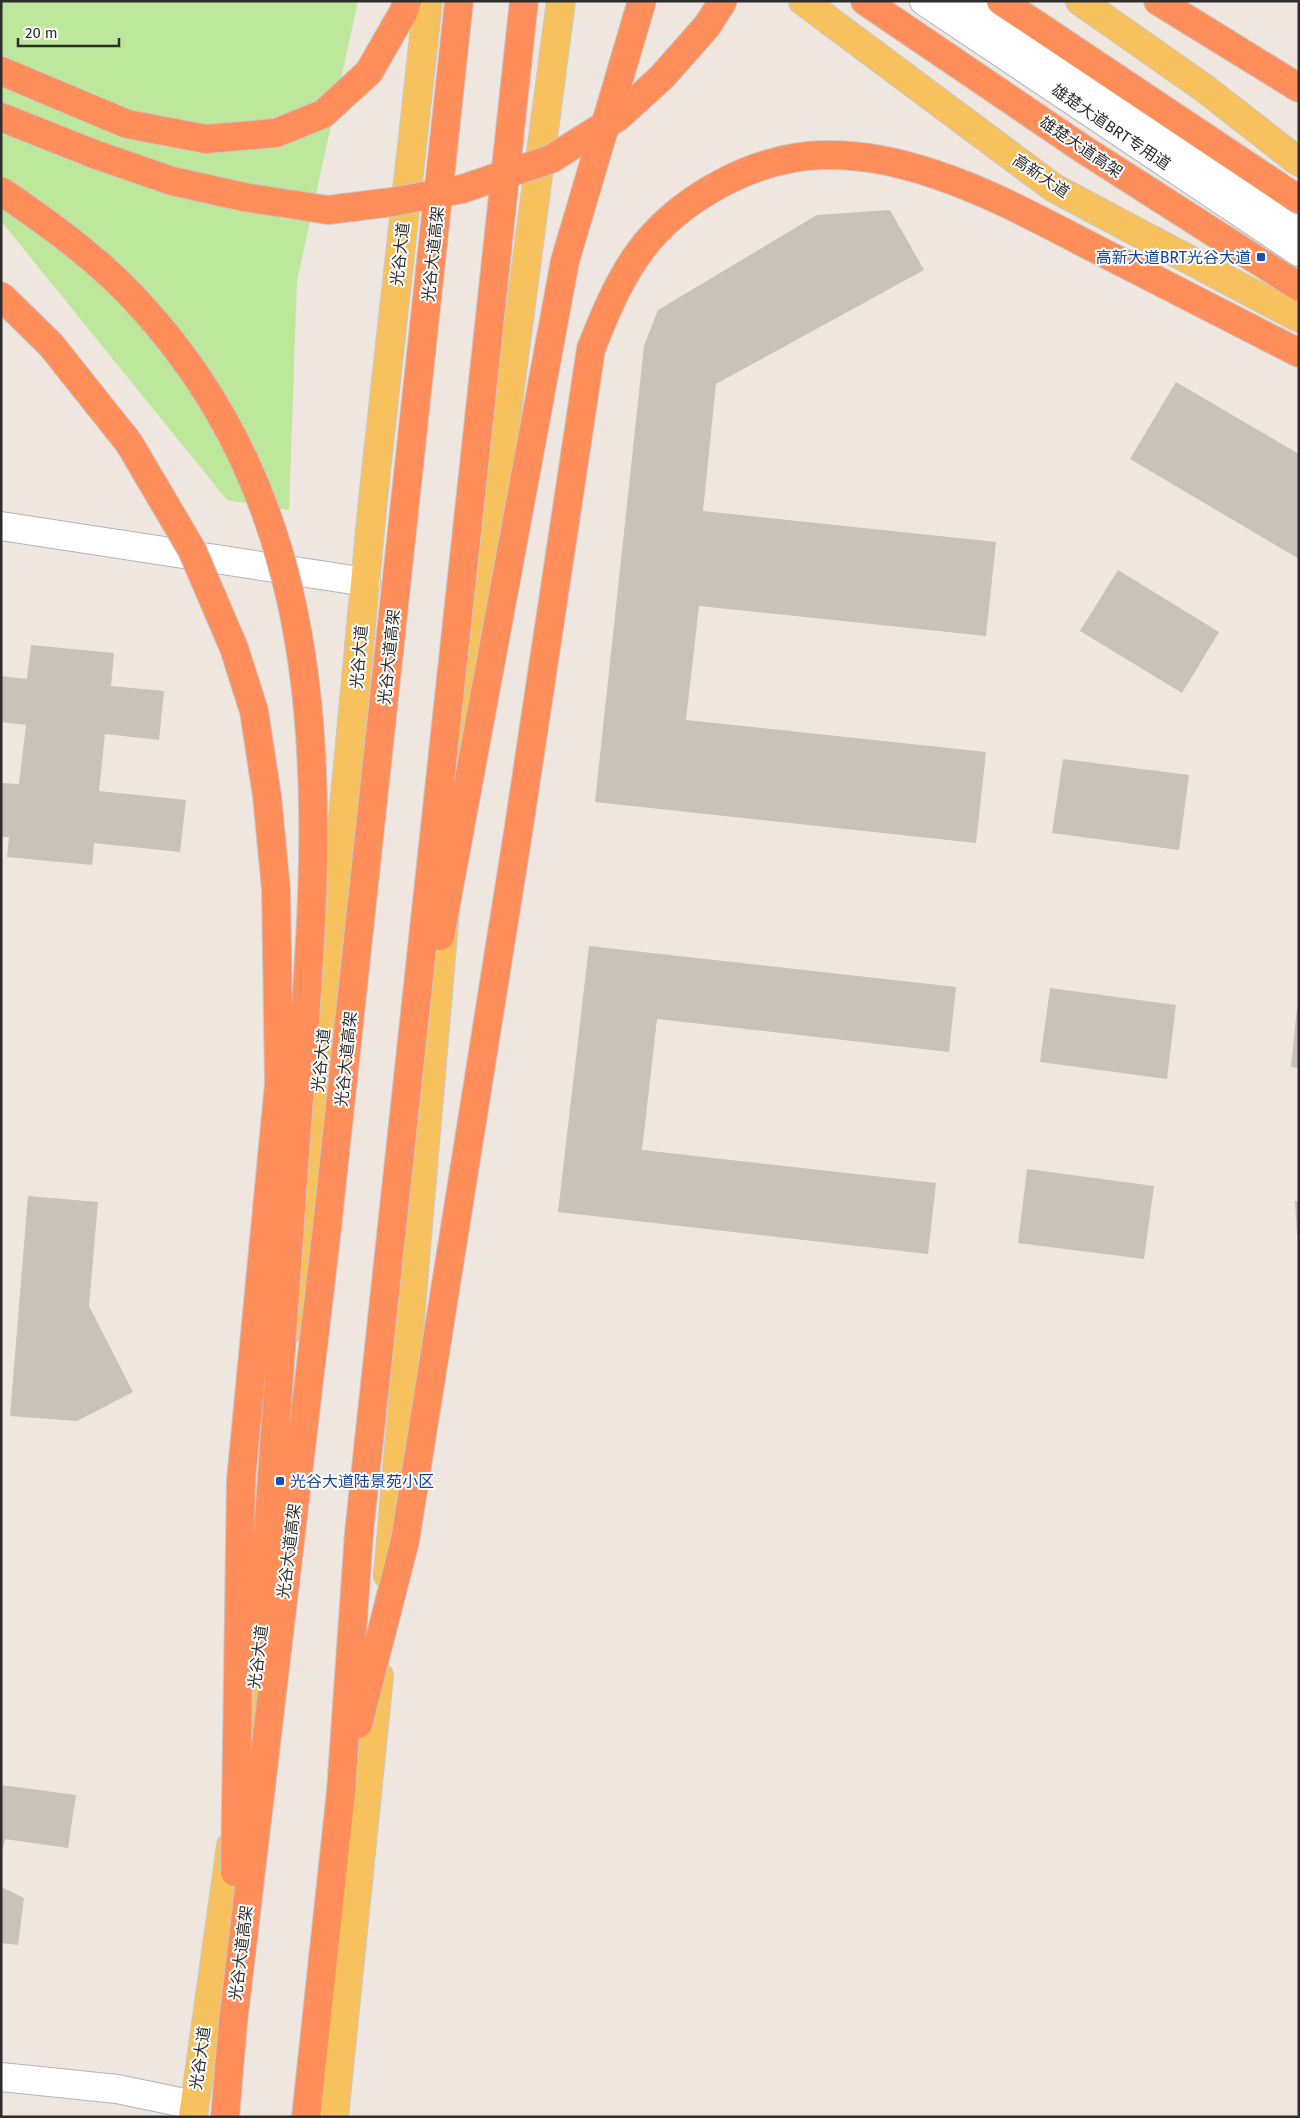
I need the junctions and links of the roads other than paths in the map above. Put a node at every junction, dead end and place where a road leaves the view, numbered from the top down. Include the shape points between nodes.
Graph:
1 (407, 1) edge
2 (428, 1) edge
3 (459, 1) edge
4 (524, 1) edge
5 (561, 1) edge
6 (642, 1) edge
7 (723, 1) edge
8 (803, 1) edge
9 (850, 1) edge
10 (866, 1) edge
11 (924, 1) edge
12 (964, 1) edge
13 (1001, 1) edge
14 (1080, 1) edge
15 (1158, 1) edge
16 (1, 71) edge
17 (984, 81) junction
18 (1299, 88) edge
19 (1, 117) edge
20 (1299, 162) edge
21 (1, 191) edge
22 (1299, 200) edge
23 (1299, 224) edge
24 (1299, 252) edge
25 (1299, 287) edge
26 (1, 296) edge
27 (1299, 318) edge
28 (1299, 353) edge
29 (1, 526) edge
30 (366, 582) junction
31 (402, 1137) junction
32 (341, 1791) junction
33 (233, 2024) junction
34 (1, 2077) edge
35 (193, 2111) edge
36 (225, 2117) edge
37 (306, 2117) edge
38 (334, 2117) edge

1 - 16 highway via 369,72 323,114 276,133 206,139 127,124
2 - 30 main road, 光谷大道
3 - 33 highway, 光谷大道高架, bridge via 326,1238
4 - 31 highway, bridge
5 - 38 main road via 453,817 388,1573
6 - 31 highway, bridge via 565,261
7 - 19 highway, bridge via 707,26 662,77 618,117 579,144 551,159 462,190 392,202 328,210 244,197 172,181
8 - 27 main road, 高新大道 via 1054,188
9 - 17 highway
10 - 17 highway, 雄楚大道高架
11 - 24 street, 雄楚大道BRT专用道
12 - 23 street, 雄楚大道BRT专用道
13 - 22 highway
14 - 20 main road via 1204,88
15 - 18 highway
17 - 25 highway, 雄楚大道高架 via 1083,150
21 - 33 highway, bridge via 50,224 141,305 216,403 242,454 278,541 296,613 310,721 313,839 300,1079
26 - 33 highway, bridge via 51,345 129,443 192,550 234,648 254,711 267,796 276,889 279,1084 242,1480
28 - 32 highway, bridge via 990,196 933,174 875,159 821,155 762,165 708,190 664,223 639,253 614,292 591,349 517,843 405,1541
29 - 30 street
30 - 35 main road, 光谷大道 via 280,1481 257,1667
31 - 32 highway, bridge via 358,1533
32 - 37 highway
33 - 36 highway, 光谷大道高架, bridge
34 - 35 street via 117,2089

